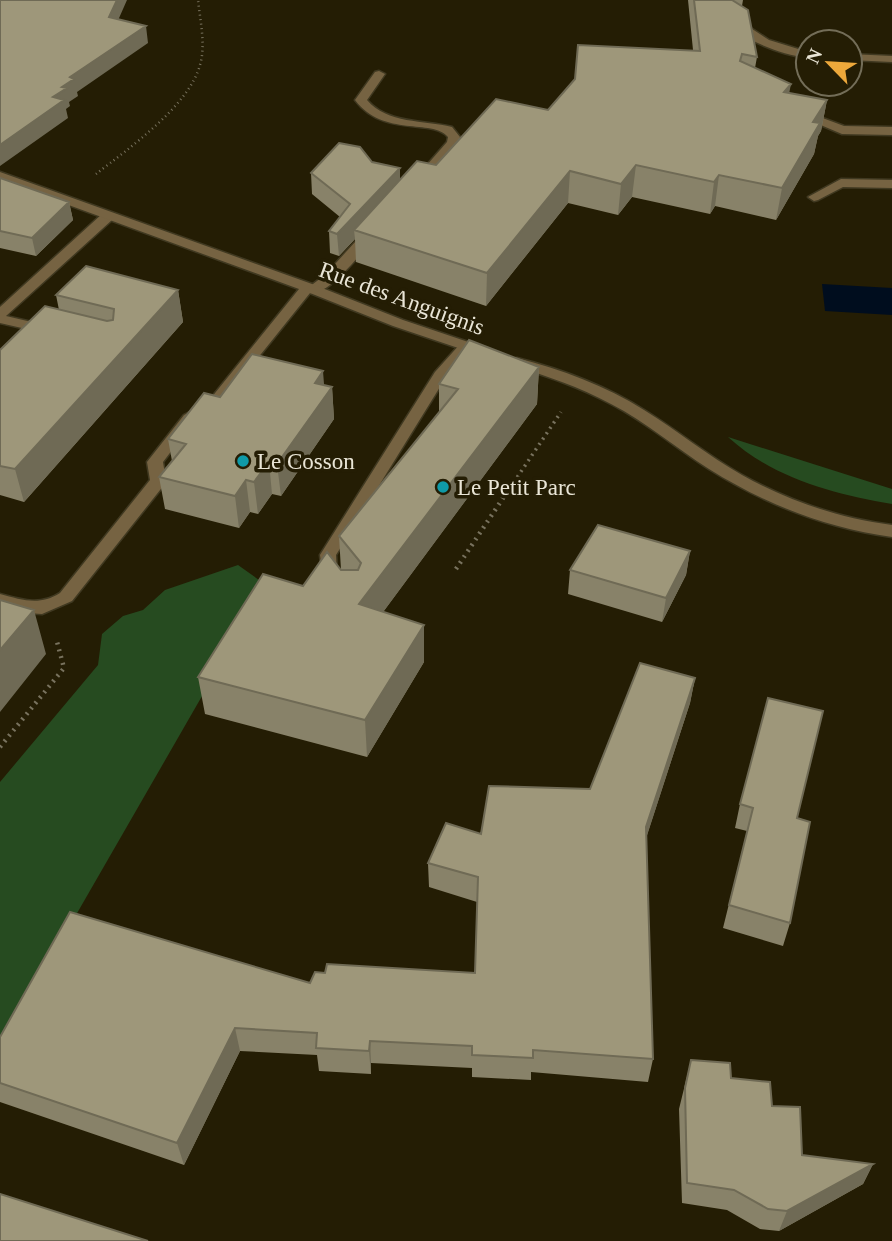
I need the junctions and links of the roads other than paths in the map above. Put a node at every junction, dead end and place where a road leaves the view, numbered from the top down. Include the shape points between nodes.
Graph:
1 (701, 0) edge
2 (794, 53) edge
3 (864, 58) edge
4 (892, 59) edge
5 (379, 74) dead end
6 (792, 110) edge
7 (892, 131) edge
8 (0, 177) edge
9 (892, 184) edge
10 (409, 191) edge
11 (814, 197) dead end
12 (107, 217) junction
13 (383, 220) edge
14 (311, 289) junction
15 (0, 316) edge
16 (63, 334) edge
17 (466, 346) junction
18 (892, 531) edge
19 (337, 586) edge
20 (0, 600) edge

1 - 2 street via 769,46
3 - 4 street
5 - 10 street via 361,100 366,108 391,120 448,130 454,137
6 - 7 street via 842,130
8 - 12 street, Rue des Anguignis
9 - 11 street via 841,183
12 - 14 street, Rue des Anguignis
12 - 15 street
13 - 14 street via 330,278
14 - 17 street, Rue des Anguignis
14 - 20 street via 295,299 212,406 189,418 155,462 158,481 66,597 44,608
15 - 16 street
17 - 18 street, Rue des Anguignis via 596,390 773,499 828,519
17 - 19 street via 442,372 328,555 329,579

